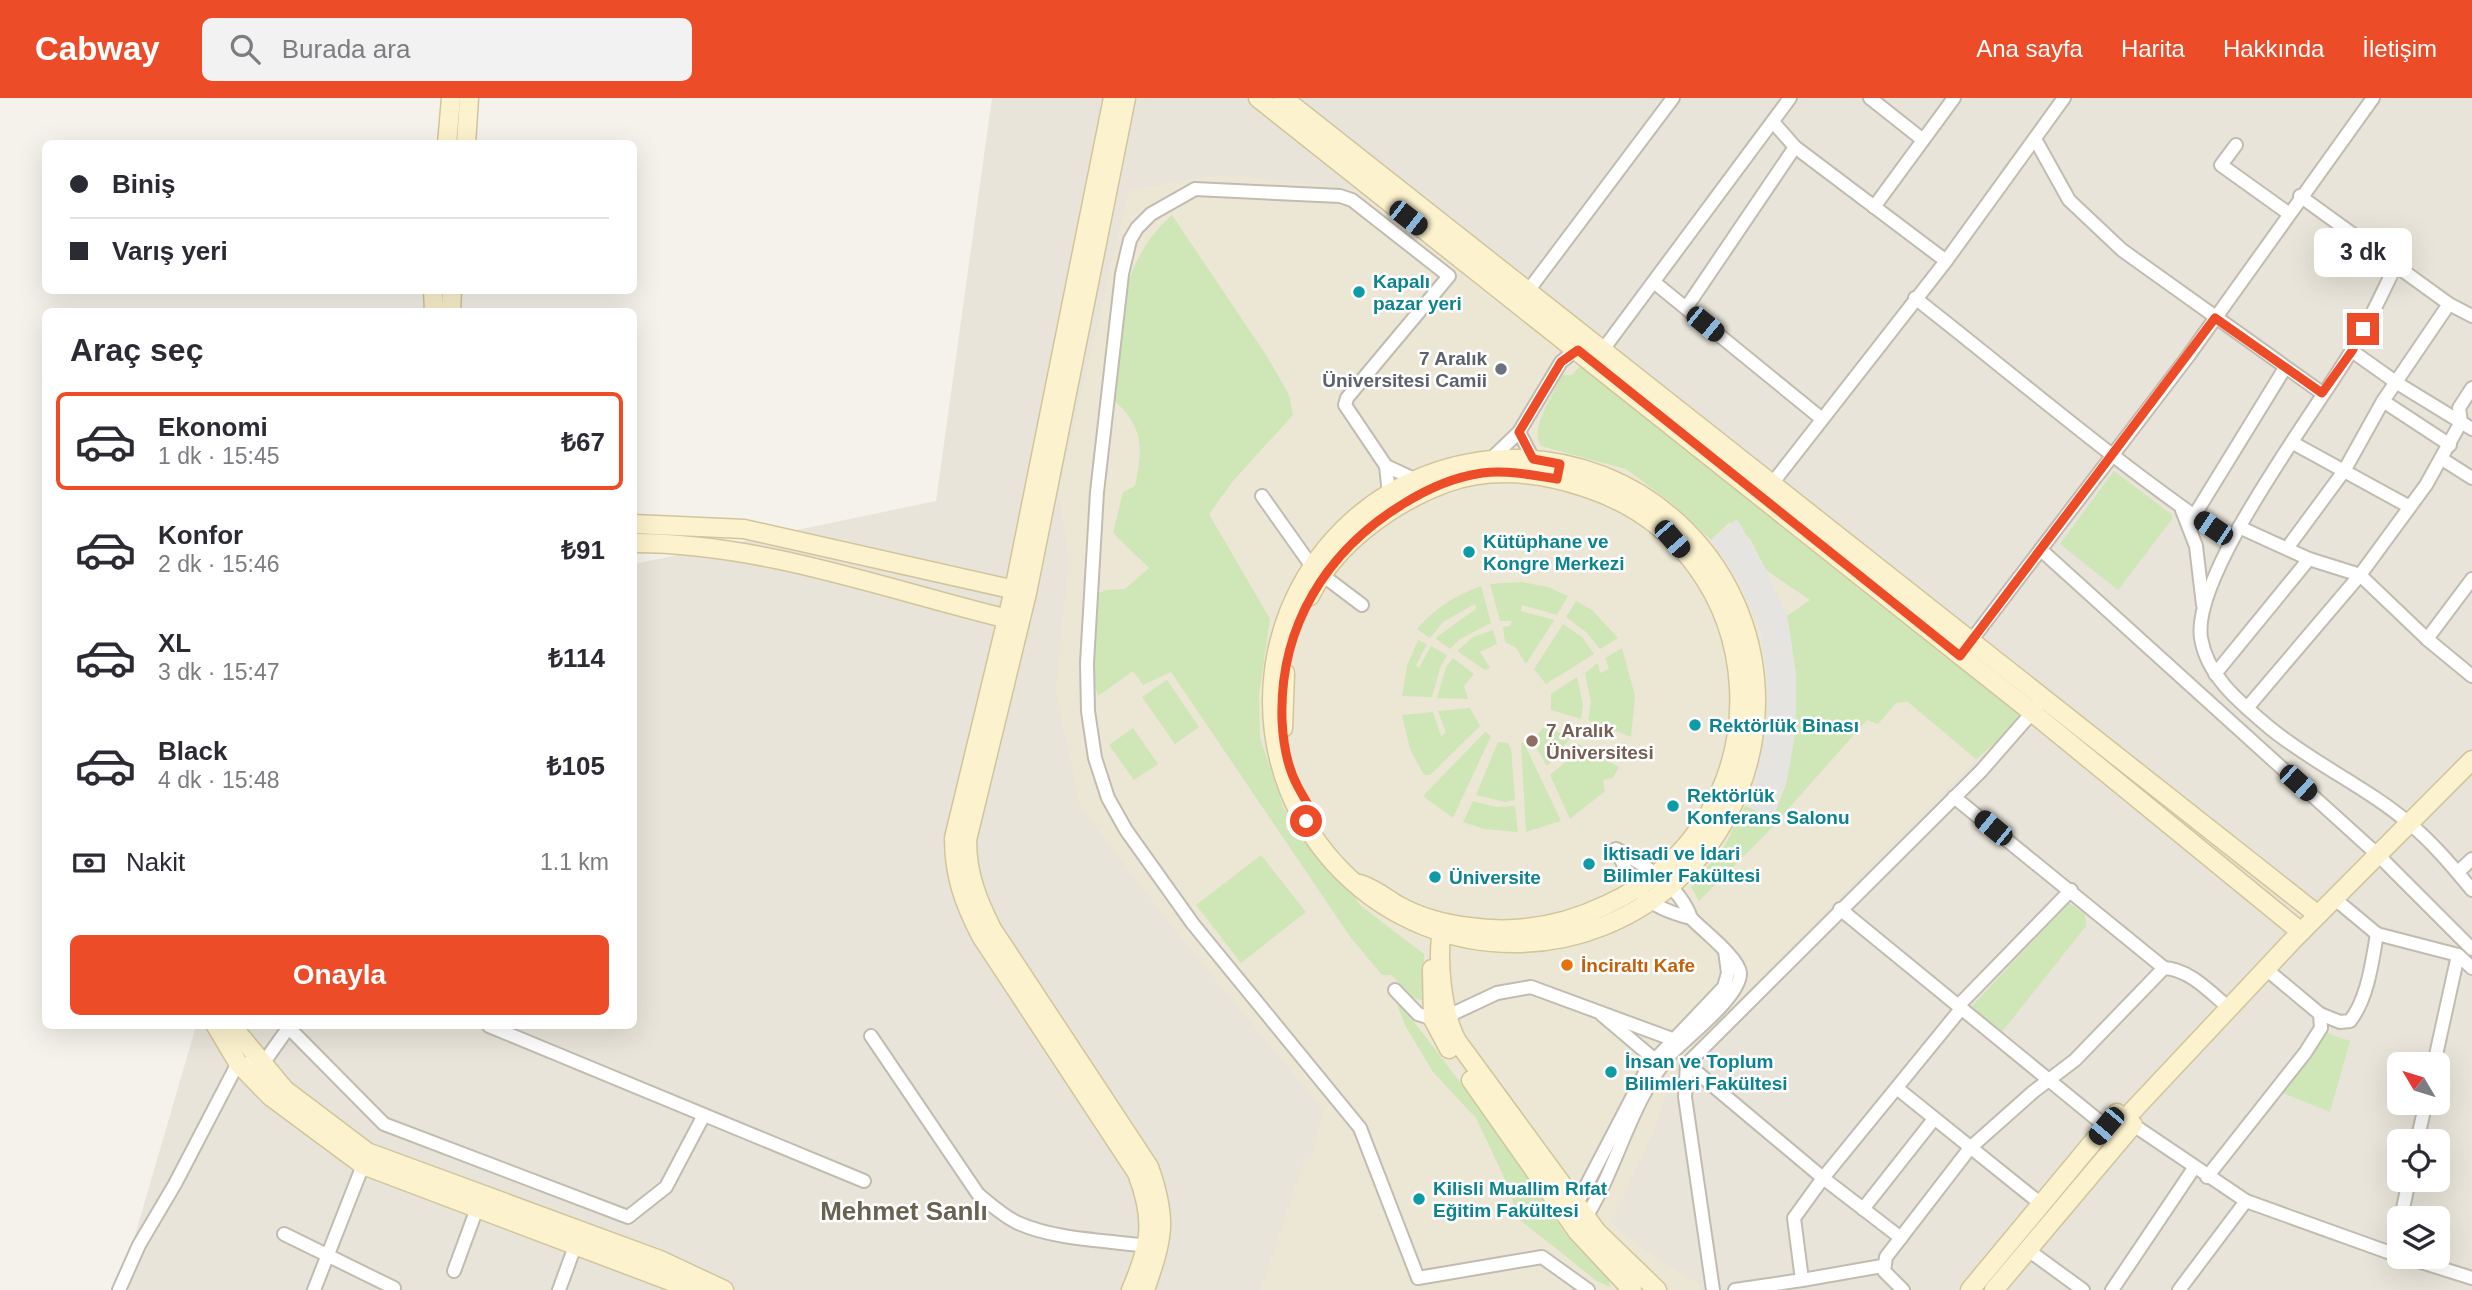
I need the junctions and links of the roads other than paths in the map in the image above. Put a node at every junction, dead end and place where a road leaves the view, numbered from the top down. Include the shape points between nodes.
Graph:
1 (451, 98) edge
2 (469, 98) edge
3 (1113, 98) edge
4 (1126, 98) edge
5 (1258, 98) edge
6 (1283, 98) edge
7 (1674, 98) edge
8 (1790, 98) edge
9 (1870, 98) edge
10 (1954, 98) edge
11 (2064, 98) edge
12 (2373, 98) edge
13 (1773, 122) junction
14 (2035, 139) junction
15 (447, 140) edge
16 (466, 140) edge
17 (1923, 140) junction
18 (2236, 145) dead end
19 (1795, 147) junction
20 (2300, 196) junction
21 (1874, 207) junction
22 (2288, 213) junction
23 (1946, 261) junction
24 (2396, 265) junction
25 (1655, 283) junction
26 (1528, 291) junction
27 (1914, 298) junction
28 (2449, 303) junction
29 (1686, 308) junction
30 (2472, 316) edge
31 (2215, 318) junction
32 (1582, 344) junction
33 (1602, 351) junction
34 (2352, 351) junction
35 (2285, 368) junction
36 (2397, 383) junction
37 (2472, 388) edge
38 (2322, 393) junction
39 (2383, 401) junction
40 (1822, 419) junction
41 (2467, 426) edge
42 (1519, 432) junction
43 (2293, 443) junction
44 (2450, 445) junction
45 (1493, 457) junction
46 (2112, 457) junction
47 (1533, 459) junction
48 (2442, 459) junction
49 (1386, 466) junction
50 (1558, 471) junction
51 (2344, 471) junction
52 (2472, 478) edge
53 (1771, 485) junction
54 (1418, 486) junction
55 (1262, 496) dead end
56 (1394, 500) junction
57 (2408, 506) junction
58 (2182, 510) junction
59 (2194, 516) junction
60 (637, 524) edge
61 (2239, 527) junction
62 (2231, 541) junction
63 (637, 543) edge
64 (2288, 547) junction
65 (2041, 550) junction
66 (2309, 559) junction
67 (1317, 572) junction
68 (2360, 575) junction
69 (2472, 579) edge
70 (1021, 592) junction
71 (1362, 605) dead end
72 (2203, 609) junction
73 (1014, 620) junction
74 (2427, 639) junction
75 (1965, 649) junction
76 (2215, 674) junction
77 (2472, 676) edge
78 (2038, 706) junction
79 (2247, 708) junction
80 (2472, 760) edge
81 (1954, 797) junction
82 (2409, 823) junction
83 (2378, 855) junction
84 (2472, 859) edge
85 (2458, 872) junction
86 (1664, 880) junction
87 (2071, 890) junction
88 (2472, 890) edge
89 (1642, 896) junction
90 (2335, 899) junction
91 (1840, 909) junction
92 (2318, 915) junction
93 (1691, 918) junction
94 (1437, 929) junction
95 (2301, 932) junction
96 (2377, 934) junction
97 (2472, 949) edge
98 (1724, 951) junction
99 (2458, 955) junction
100 (2164, 968) junction
101 (2266, 968) junction
102 (2472, 968) edge
103 (1395, 990) dead end
104 (1959, 1008) junction
105 (2229, 1008) junction
106 (1596, 1010) junction
107 (2320, 1014) junction
108 (1441, 1017) junction
109 (217, 1029) edge
110 (234, 1029) edge
111 (286, 1029) edge
112 (291, 1029) edge
113 (496, 1029) edge
114 (871, 1036) dead end
115 (1672, 1039) junction
116 (2437, 1052) edge
117 (1654, 1059) junction
118 (238, 1063) junction
119 (1687, 1065) junction
120 (262, 1066) junction
121 (2048, 1080) junction
122 (1898, 1089) junction
123 (704, 1115) junction
124 (1934, 1119) junction
125 (2120, 1121) junction
126 (1970, 1148) junction
127 (365, 1158) junction
128 (2194, 1168) junction
129 (2207, 1177) junction
130 (1823, 1178) junction
131 (864, 1181) dead end
132 (480, 1201) junction
133 (2246, 1201) junction
134 (2041, 1204) junction
135 (1863, 1209) junction
136 (1577, 1218) junction
137 (284, 1234) dead end
138 (578, 1237) junction
139 (1901, 1238) junction
140 (1146, 1246) junction
141 (2028, 1250) junction
142 (2387, 1251) edge
143 (327, 1255) junction
144 (1882, 1266) junction
145 (2441, 1269) edge
146 (454, 1271) dead end
147 (2472, 1279) edge
148 (1802, 1280) junction
149 (682, 1283) edge
150 (394, 1288) dead end
151 (119, 1290) edge
152 (314, 1290) edge
153 (559, 1290) edge
154 (724, 1290) edge
155 (1131, 1290) edge
156 (1145, 1290) edge
157 (1588, 1290) edge
158 (1632, 1290) edge
159 (1657, 1290) edge
160 (1713, 1290) edge
161 (1734, 1290) edge
162 (1903, 1290) edge
163 (1970, 1290) edge
164 (1994, 1290) edge
165 (2082, 1290) edge
166 (2112, 1290) edge
167 (2179, 1290) edge

1 - 15 street
2 - 16 street
3 - 70 street
4 - 70 street
5 - 32 street
6 - 26 street
7 - 26 street
8 - 13 street
9 - 17 street
10 - 17 street
11 - 14 street
12 - 20 street
13 - 19 street
13 - 25 street
14 - 23 street
14 - 31 street via 2069,200 2122,250
17 - 21 street
18 - 22 street via 2221,165
19 - 21 street
19 - 29 street
20 - 22 street
20 - 24 street
21 - 23 street
22 - 31 street
23 - 27 street
24 - 28 street
24 - 34 street
25 - 29 street
25 - 33 street
26 - 32 street
27 - 40 street
27 - 46 street
28 - 30 street
28 - 36 street
29 - 40 street
31 - 35 street
31 - 46 street
32 - 33 street
32 - 42 street via 1561,362
32 - 75 street
33 - 53 street
34 - 36 street
34 - 38 street
35 - 38 street
35 - 59 street
36 - 39 street
36 - 41 street
37 - 41 street via 2459,408
38 - 43 street
39 - 44 street
39 - 51 street
40 - 53 street
41 - 44 street
42 - 45 street
42 - 47 street
43 - 51 street
43 - 61 street
44 - 48 street
45 - 47 street
45 - 54 street via 1443,468
46 - 58 street
46 - 65 street
47 - 50 street
48 - 52 street
48 - 57 street
49 - 54 street
49 - 56 street
49 - 157 street via 1350,416 1347,398 1449,276 1340,195 1195,189 1151,214 1130,240 1122,274 1097,492 1087,663 1095,758 1108,798 1126,830 1193,924 1360,1128 1418,1278 1542,1257
50 - 54 street via 1483,473
50 - 86 street via 1582,468 1624,486 1686,532 1715,566 1730,593 1754,659 1756,725 1746,772 1711,840
51 - 57 street
51 - 64 street
53 - 75 street
54 - 56 street
55 - 67 street
56 - 67 street via 1341,533
57 - 68 street
58 - 59 street
58 - 72 street via 2196,546
59 - 62 street
60 - 70 street via 744,529
61 - 62 street
61 - 64 street
62 - 72 street
63 - 73 street via 688,545 775,558
64 - 66 street
65 - 75 street
65 - 83 street
66 - 68 street
66 - 76 street
67 - 71 street
67 - 94 street via 1285,626 1276,655 1270,701 1283,777 1306,821 1360,884
68 - 74 street
68 - 79 street
69 - 74 street
70 - 73 street
72 - 76 street via 2201,639
73 - 140 street via 954,838 954,864 962,900 981,936 1137,1173 1149,1204
73 - 156 street via 967,840 967,863 975,895 992,929 1149,1167 1162,1202 1161,1242
74 - 77 street
75 - 78 street
76 - 79 street
78 - 81 street
78 - 92 street
78 - 95 street
79 - 82 street via 2287,742
80 - 82 street
81 - 87 street
81 - 91 street
82 - 83 street
82 - 85 street
83 - 90 street
83 - 97 street
84 - 85 street
85 - 88 street
86 - 89 street
86 - 89 street via 1616,849
86 - 93 street
87 - 100 street
87 - 104 street
89 - 93 street
89 - 94 street via 1584,930 1542,941 1495,944
90 - 92 street
90 - 96 street
91 - 104 street
91 - 119 street
92 - 95 street
93 - 98 street
94 - 108 street
95 - 101 street
96 - 99 street
96 - 107 street via 2356,1014 2350,1021 2340,1022
98 - 115 street via 1728,973 1724,987
98 - 136 street via 1738,964 1738,982 1654,1076
99 - 102 street
99 - 116 street
100 - 105 street via 2187,974
100 - 121 street via 2076,1059
101 - 105 street
101 - 107 street
103 - 108 street via 1418,1014
104 - 121 street
104 - 122 street
105 - 125 street
106 - 108 street via 1521,986
106 - 115 street
106 - 117 street
107 - 129 street via 2321,1028 2305,1053
108 - 136 street via 1444,1042
109 - 118 street
110 - 120 street
111 - 120 street
112 - 123 street via 384,1124 628,1216 666,1187
113 - 123 street
114 - 140 street via 971,1186 1002,1214 1052,1233
115 - 117 street
117 - 136 street
118 - 120 street
118 - 127 street via 270,1096
118 - 151 street
119 - 130 street
119 - 160 street via 1685,1097
120 - 127 street
121 - 125 street
121 - 126 street
122 - 124 street
122 - 130 street
123 - 131 street
124 - 126 street
124 - 135 street
125 - 128 street
125 - 134 street
125 - 141 street via 2121,1139
126 - 134 street
126 - 139 street
127 - 132 street
127 - 143 street
128 - 129 street
128 - 166 street
129 - 133 street
130 - 135 street
130 - 148 street via 1794,1219
132 - 138 street
132 - 146 street
133 - 142 street
133 - 167 street
134 - 163 street
135 - 139 street
136 - 158 street
136 - 159 street
137 - 143 street
138 - 149 street
138 - 153 street
139 - 144 street
140 - 155 street
141 - 164 street
141 - 165 street
143 - 150 street
143 - 152 street
144 - 148 street
144 - 162 street
145 - 147 street
148 - 161 street
149 - 154 street

